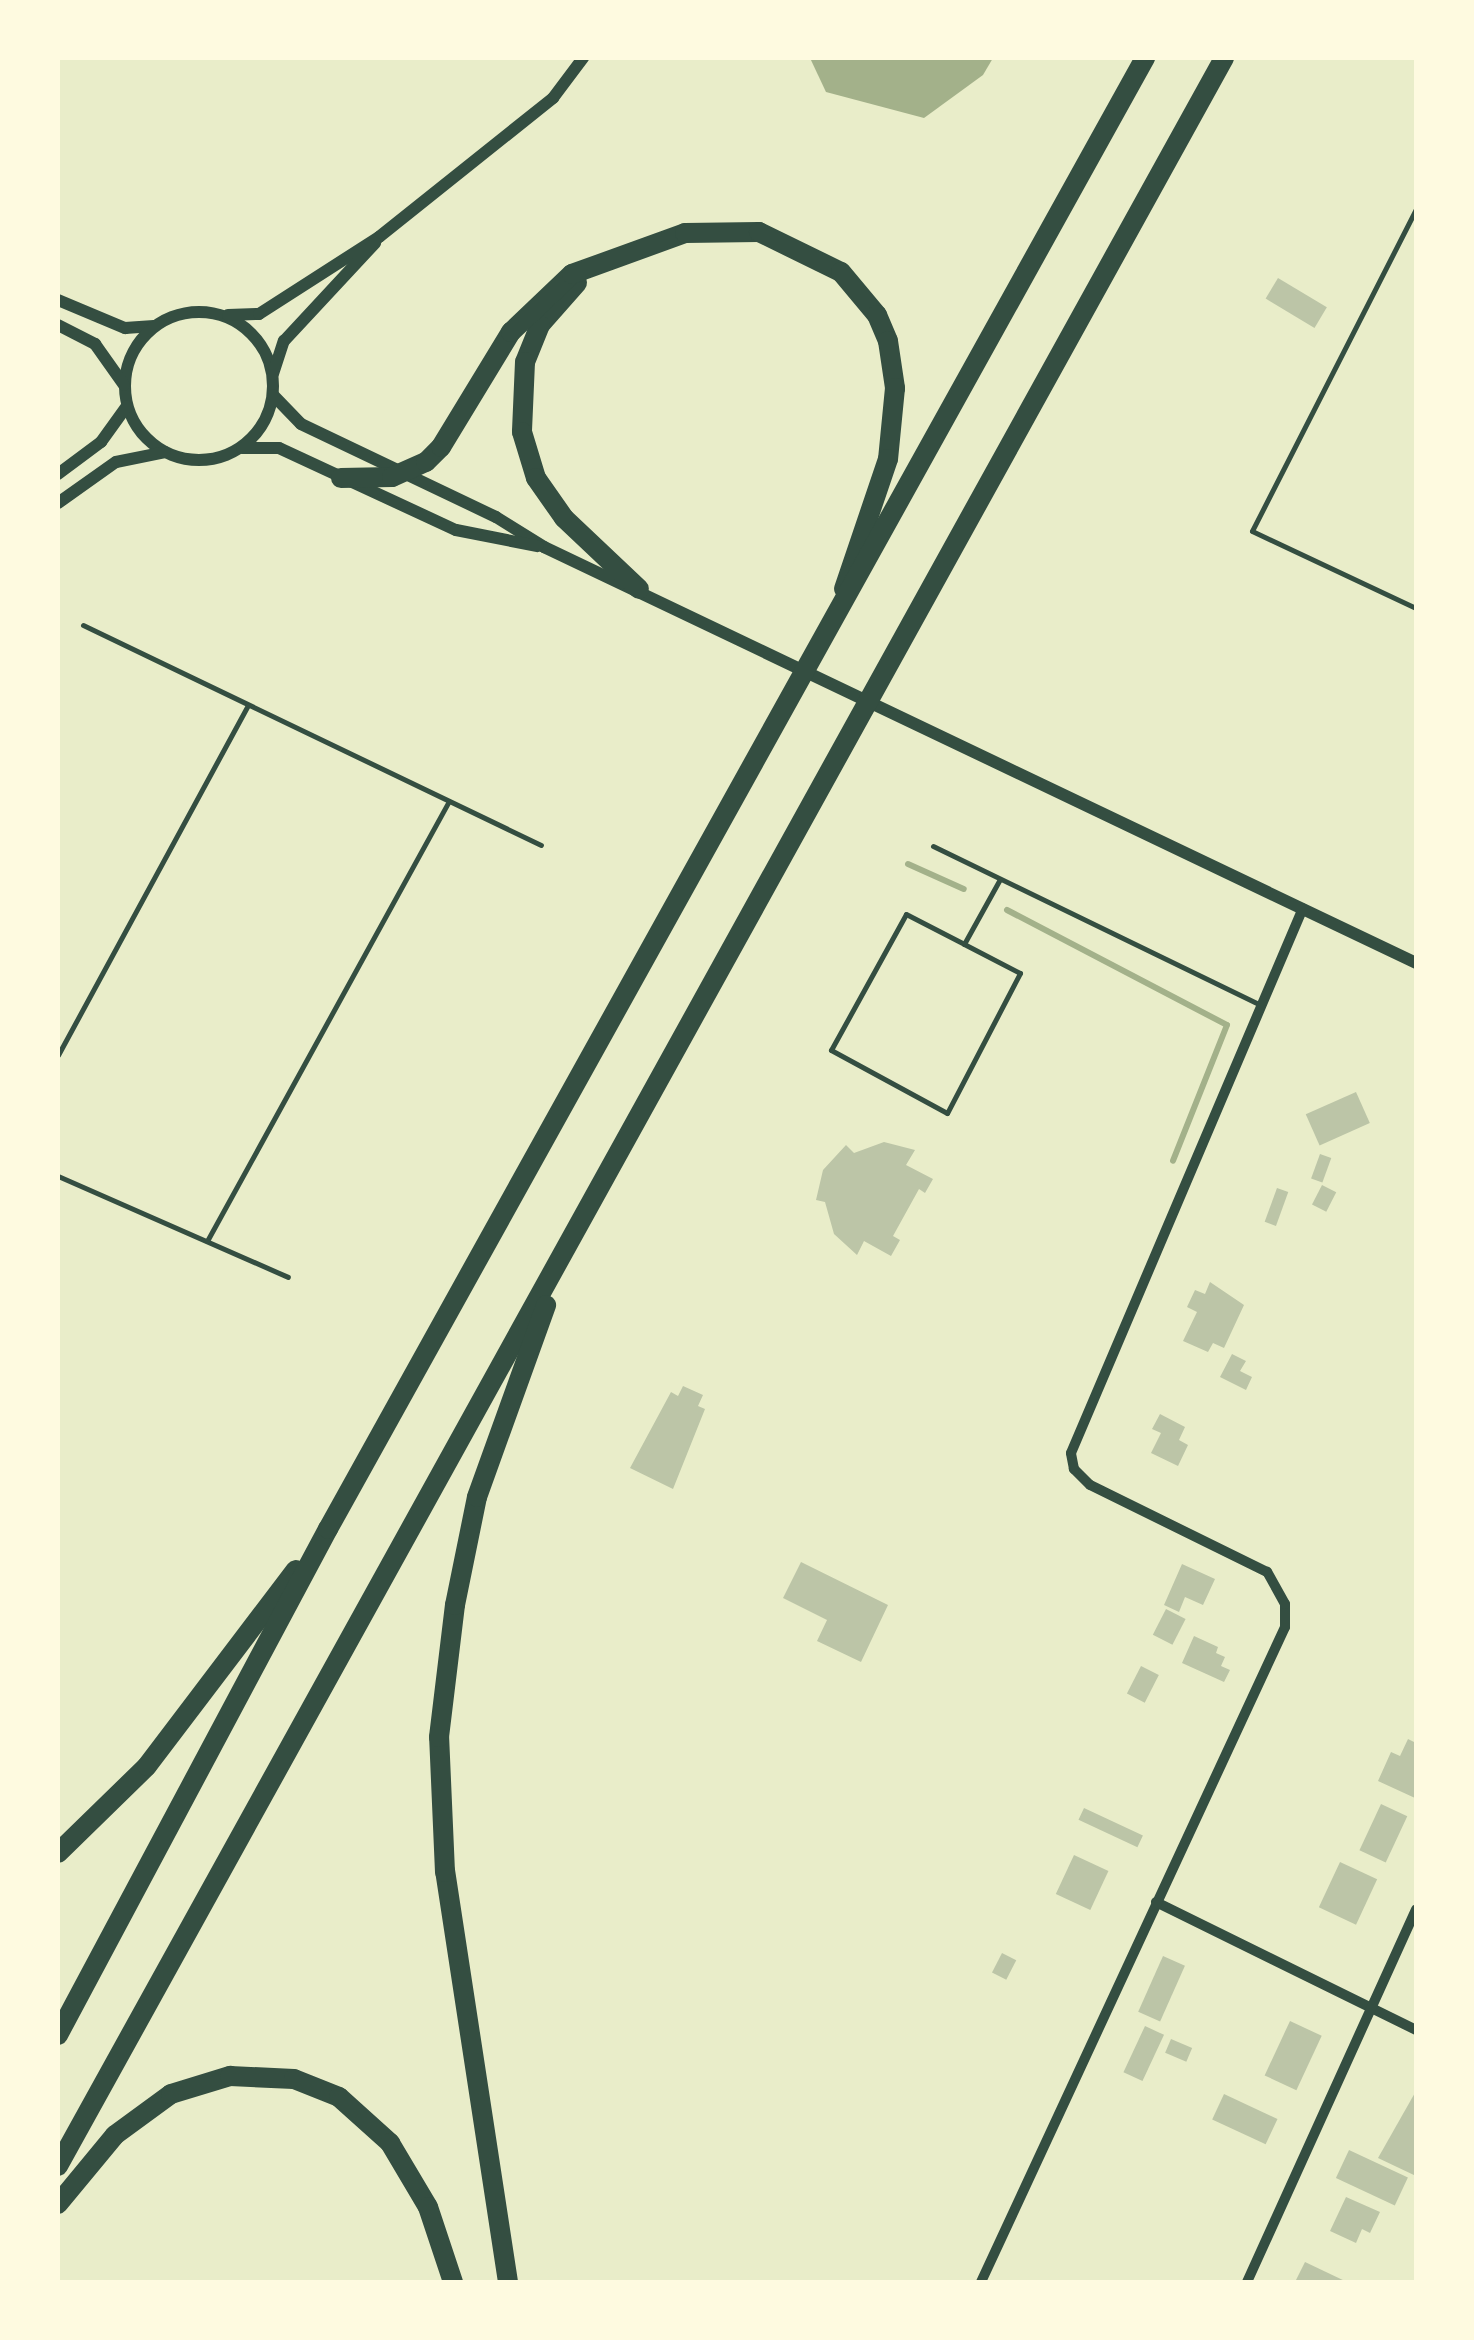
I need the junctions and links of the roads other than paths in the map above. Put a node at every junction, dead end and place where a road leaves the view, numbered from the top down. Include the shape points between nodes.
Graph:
1 (582, 58) edge
2 (1145, 58) edge
3 (1224, 58) edge
4 (1416, 209) edge
5 (379, 237) junction
6 (602, 258) junction
7 (58, 300) edge
8 (218, 314) junction
9 (58, 325) edge
10 (156, 325) junction
11 (273, 374) junction
12 (124, 386) junction
13 (273, 394) junction
14 (127, 406) junction
15 (240, 448) junction
16 (165, 452) junction
17 (406, 473) junction
18 (58, 474) edge
19 (341, 478) junction
20 (58, 504) edge
21 (544, 547) junction
22 (639, 589) junction
23 (1416, 608) edge
24 (83, 625) dead end
25 (831, 631) junction
26 (248, 705) junction
27 (449, 801) junction
28 (540, 845) dead end
29 (933, 846) dead end
30 (1000, 879) junction
31 (1303, 908) junction
32 (964, 944) junction
33 (1416, 964) edge
34 (1262, 1006) junction
35 (58, 1056) edge
36 (58, 1176) edge
37 (207, 1241) junction
38 (570, 1241) junction
39 (288, 1277) dead end
40 (328, 1529) junction
41 (58, 1853) edge
42 (1156, 1902) junction
43 (1416, 1909) edge
44 (1371, 2008) junction
45 (1416, 2030) edge
46 (58, 2035) edge
47 (58, 2166) edge
48 (58, 2204) edge
49 (453, 2282) edge
50 (508, 2282) edge
51 (981, 2282) edge
52 (1247, 2282) edge

1 - 5 street via 553,98
2 - 25 highway
3 - 38 highway
4 - 23 lane via 1252,531
5 - 8 street via 259,314
5 - 11 street via 284,341
6 - 17 highway via 544,293 491,357 442,448
6 - 22 highway via 540,325 524,362 522,432 536,478 564,518
6 - 25 highway via 685,232 759,232 841,272 876,314 892,364 894,422 878,494
7 - 10 street via 125,328
8 - 10 street via 176,316
8 - 11 street via 254,336
9 - 12 street via 95,344
10 - 12 street via 134,352
11 - 13 street
12 - 14 street
13 - 15 street via 262,425
13 - 17 street via 301,424
14 - 16 street via 135,425
14 - 18 street via 101,442
15 - 16 street via 203,460
15 - 19 street via 279,448
16 - 20 street via 116,462
17 - 19 highway
17 - 21 street
19 - 21 street via 456,530
21 - 22 street
22 - 31 street
24 - 26 lane
25 - 40 highway
26 - 27 lane
26 - 35 lane
27 - 28 lane
27 - 37 lane
29 - 30 lane
30 - 32 lane
30 - 34 lane
31 - 33 street
31 - 34 street
32 - 32 lane via 906,914 831,1050 948,1113 1020,973
34 - 42 street via 1073,1437 1074,1468 1090,1485 1248,1560 1267,1572 1285,1604 1285,1627
36 - 37 lane
37 - 39 lane
38 - 47 highway
38 - 50 highway via 478,1497 455,1605 440,1737 445,1872
40 - 41 highway via 147,1766
40 - 46 highway
42 - 44 street
42 - 51 street
43 - 44 street
44 - 45 street
44 - 52 street
48 - 49 highway via 115,2134 172,2094 230,2076 294,2079 339,2097 390,2143 428,2208

